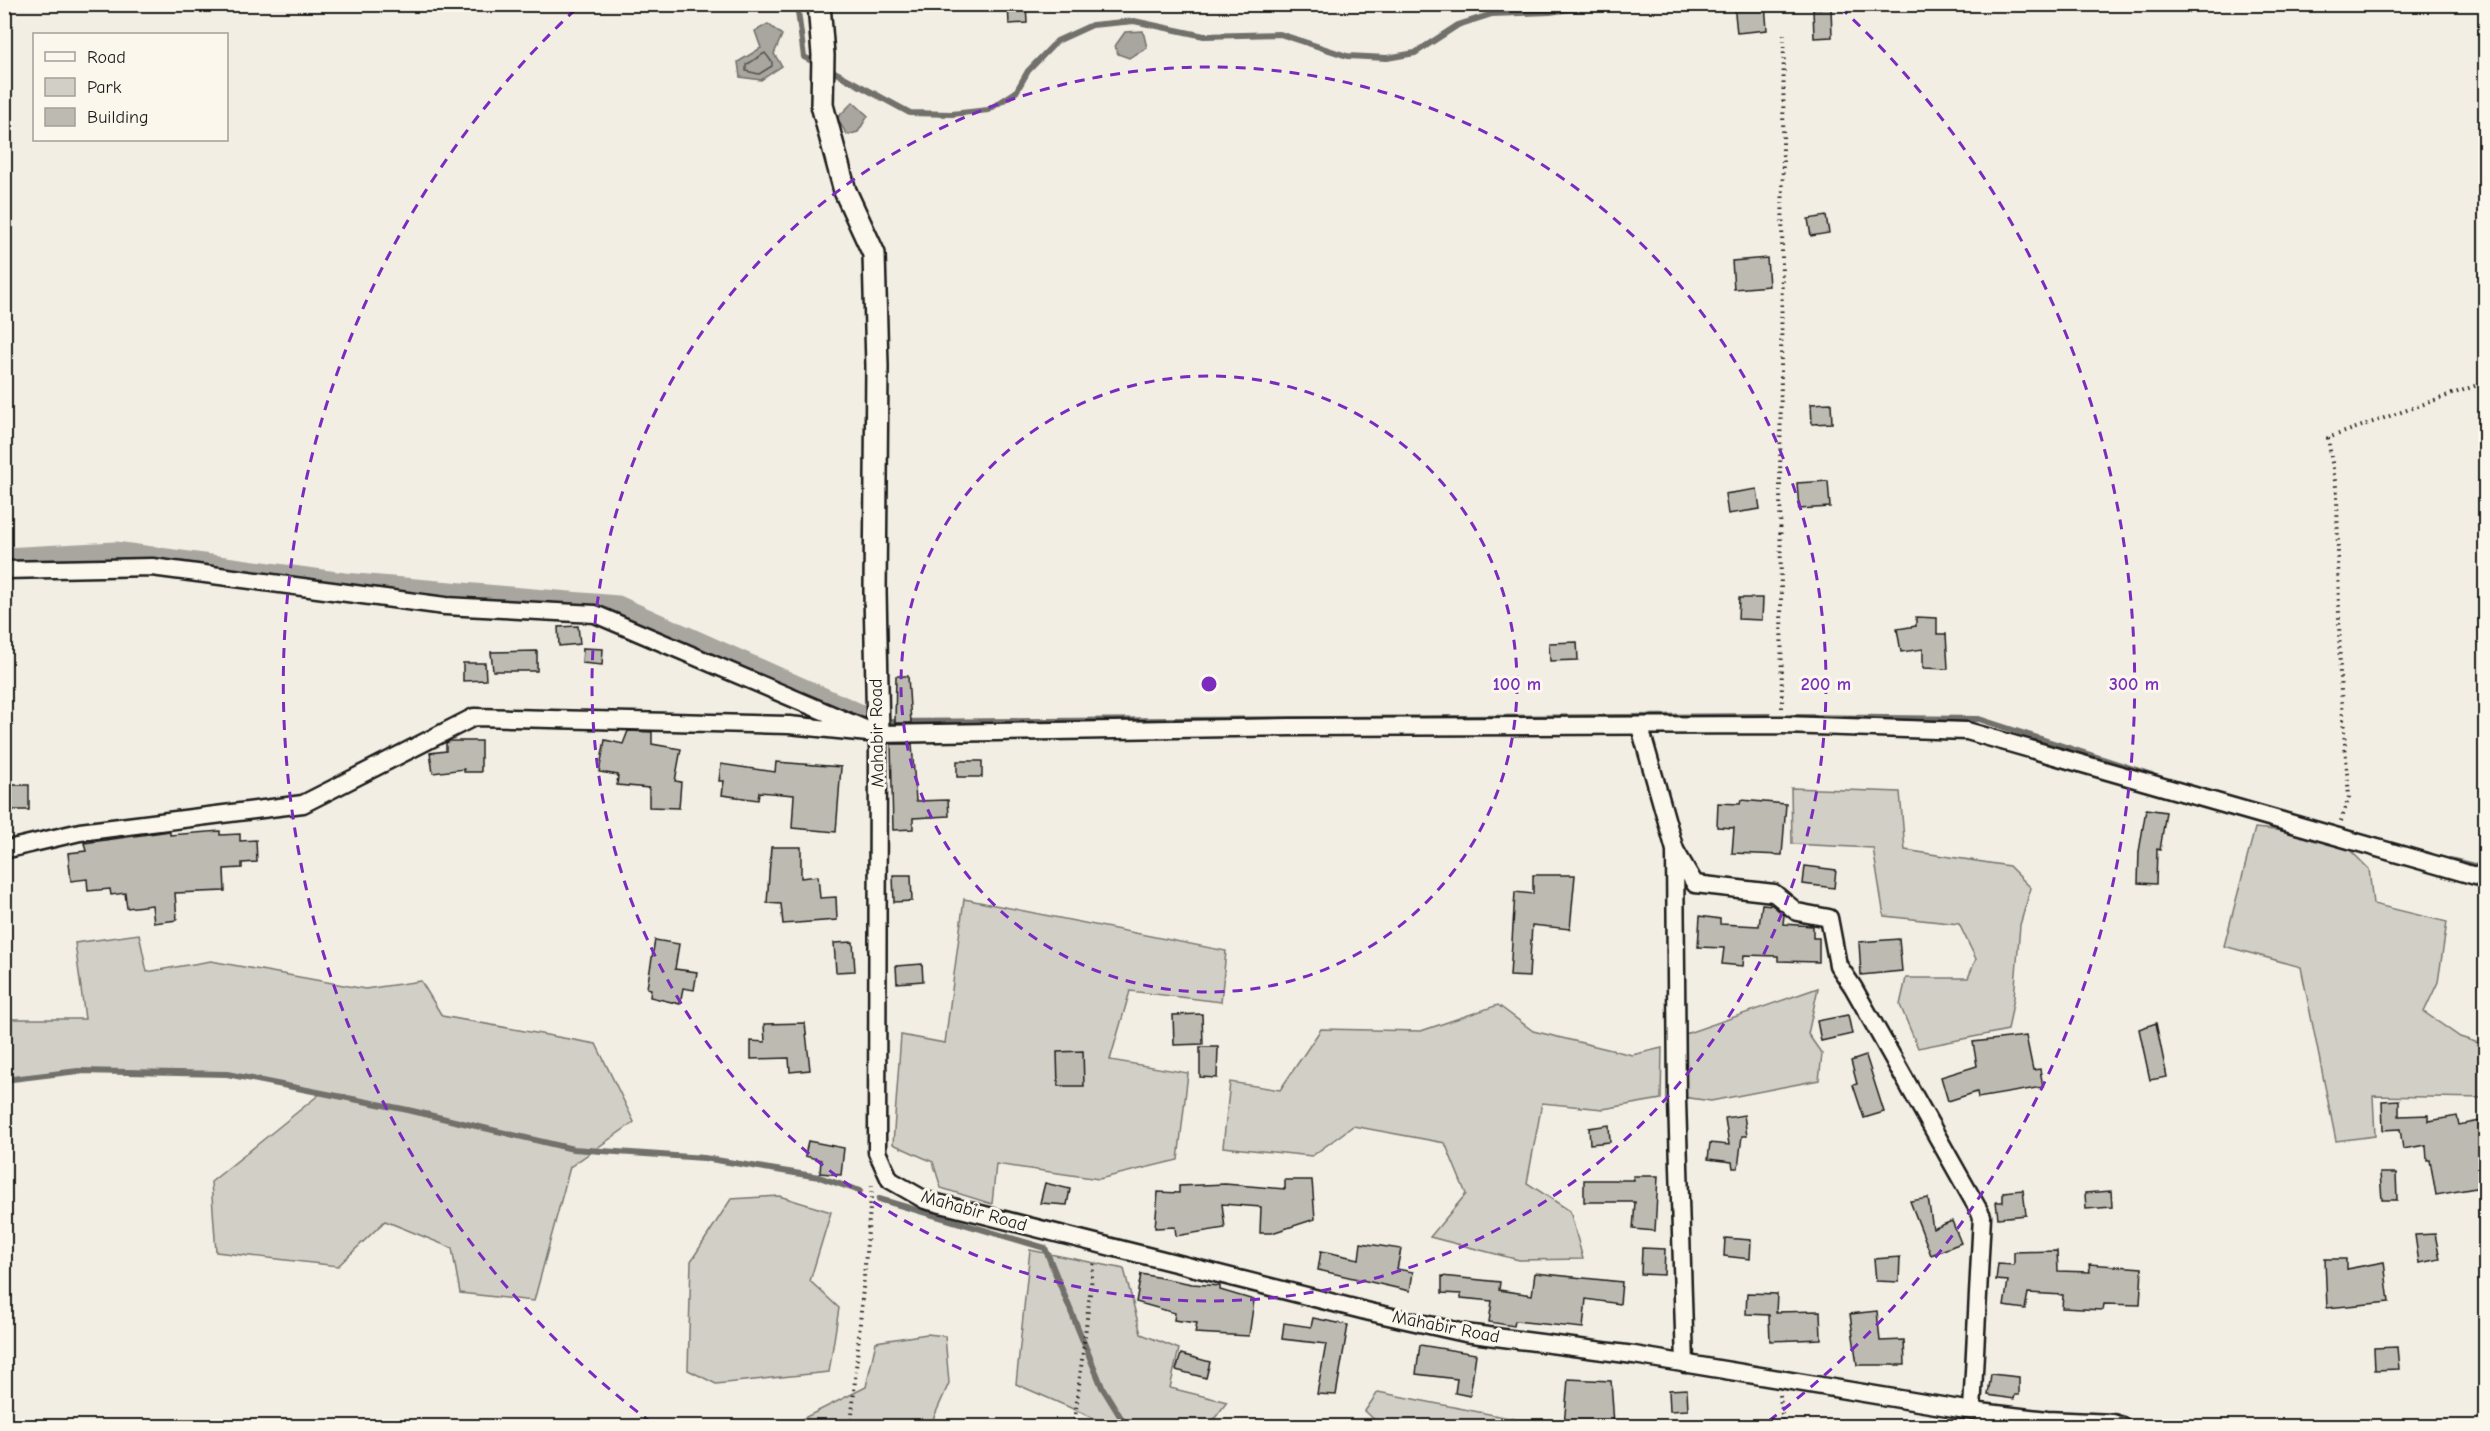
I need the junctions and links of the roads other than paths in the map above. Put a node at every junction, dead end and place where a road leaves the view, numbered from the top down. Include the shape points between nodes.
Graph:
1 (819, 4) edge
2 (4, 570) edge
3 (1640, 727) junction
4 (878, 734) junction
5 (4, 850) edge
6 (1675, 850) junction
7 (2486, 879) edge
8 (1685, 1364) junction
9 (1972, 1411) junction
10 (2122, 1426) edge

1 - 4 street, Mahabir Road via 822,105 844,191 874,254
2 - 4 street via 152,567 445,606 595,614
3 - 4 street via 1290,727
3 - 6 street
3 - 7 street via 1967,731
4 - 5 street via 789,725 474,717 303,804 80,832
4 - 8 street, Mahabir Road via 877,1152 890,1180 925,1200 1370,1312 1465,1333
6 - 8 street
6 - 9 street via 1695,884 1774,893 1797,912 1829,918 1838,965 1982,1216
8 - 9 street, Mahabir Road
9 - 10 street, Mahabir Road

